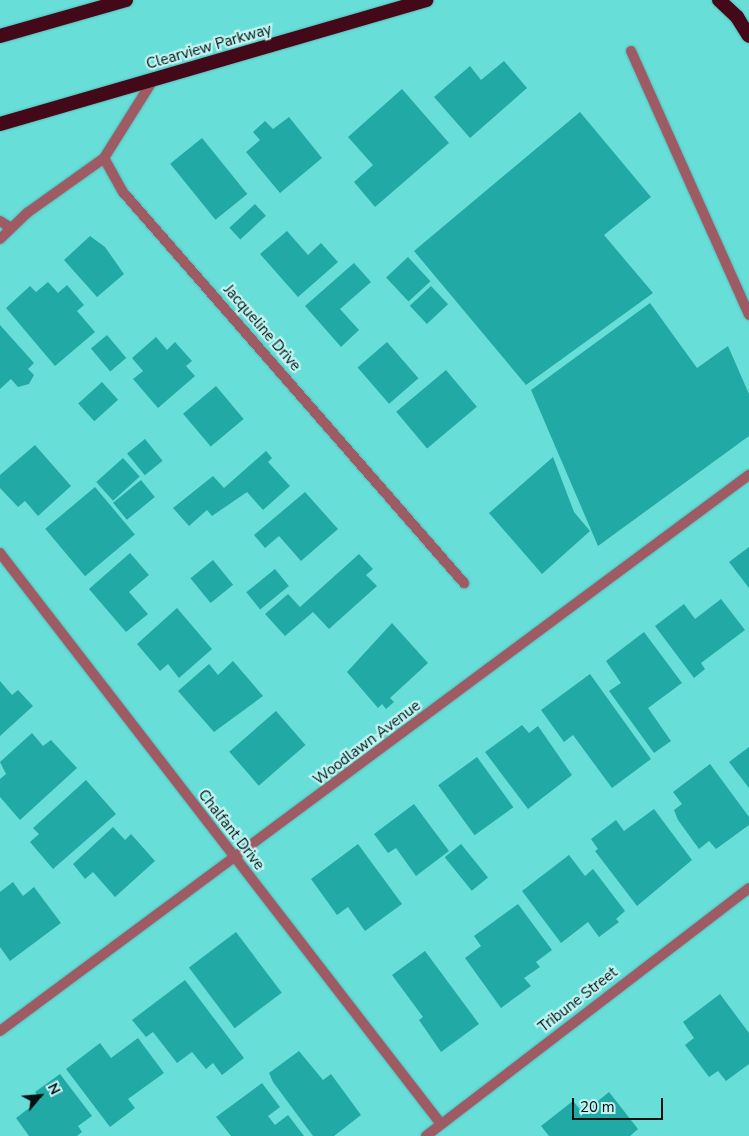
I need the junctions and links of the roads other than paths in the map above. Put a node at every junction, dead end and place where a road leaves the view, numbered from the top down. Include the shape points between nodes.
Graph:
1 (126, 0) edge
2 (426, 0) edge
3 (719, 0) edge
4 (0, 36) edge
5 (749, 36) edge
6 (631, 51) dead end
7 (153, 80) junction
8 (0, 124) edge
9 (104, 158) junction
10 (0, 221) edge
11 (11, 228) junction
12 (0, 239) edge
13 (749, 315) edge
14 (749, 476) edge
15 (0, 553) edge
16 (464, 583) dead end
17 (235, 860) junction
18 (749, 888) edge
19 (0, 1031) edge
20 (442, 1124) junction
21 (426, 1136) edge

1 - 4 highway
2 - 7 highway, Clearview Parkway
3 - 5 highway via 737,17
6 - 13 street
7 - 8 highway, Clearview Parkway
7 - 9 street
9 - 11 street
9 - 16 street, Jacqueline Drive via 123,192
10 - 11 street
11 - 12 street
14 - 17 street, Woodlawn Avenue
15 - 17 street, Chalfant Drive
17 - 19 street, Woodlawn Avenue
17 - 20 street, Chalfant Drive
18 - 20 street, Tribune Street
20 - 21 street, Tribune Street

